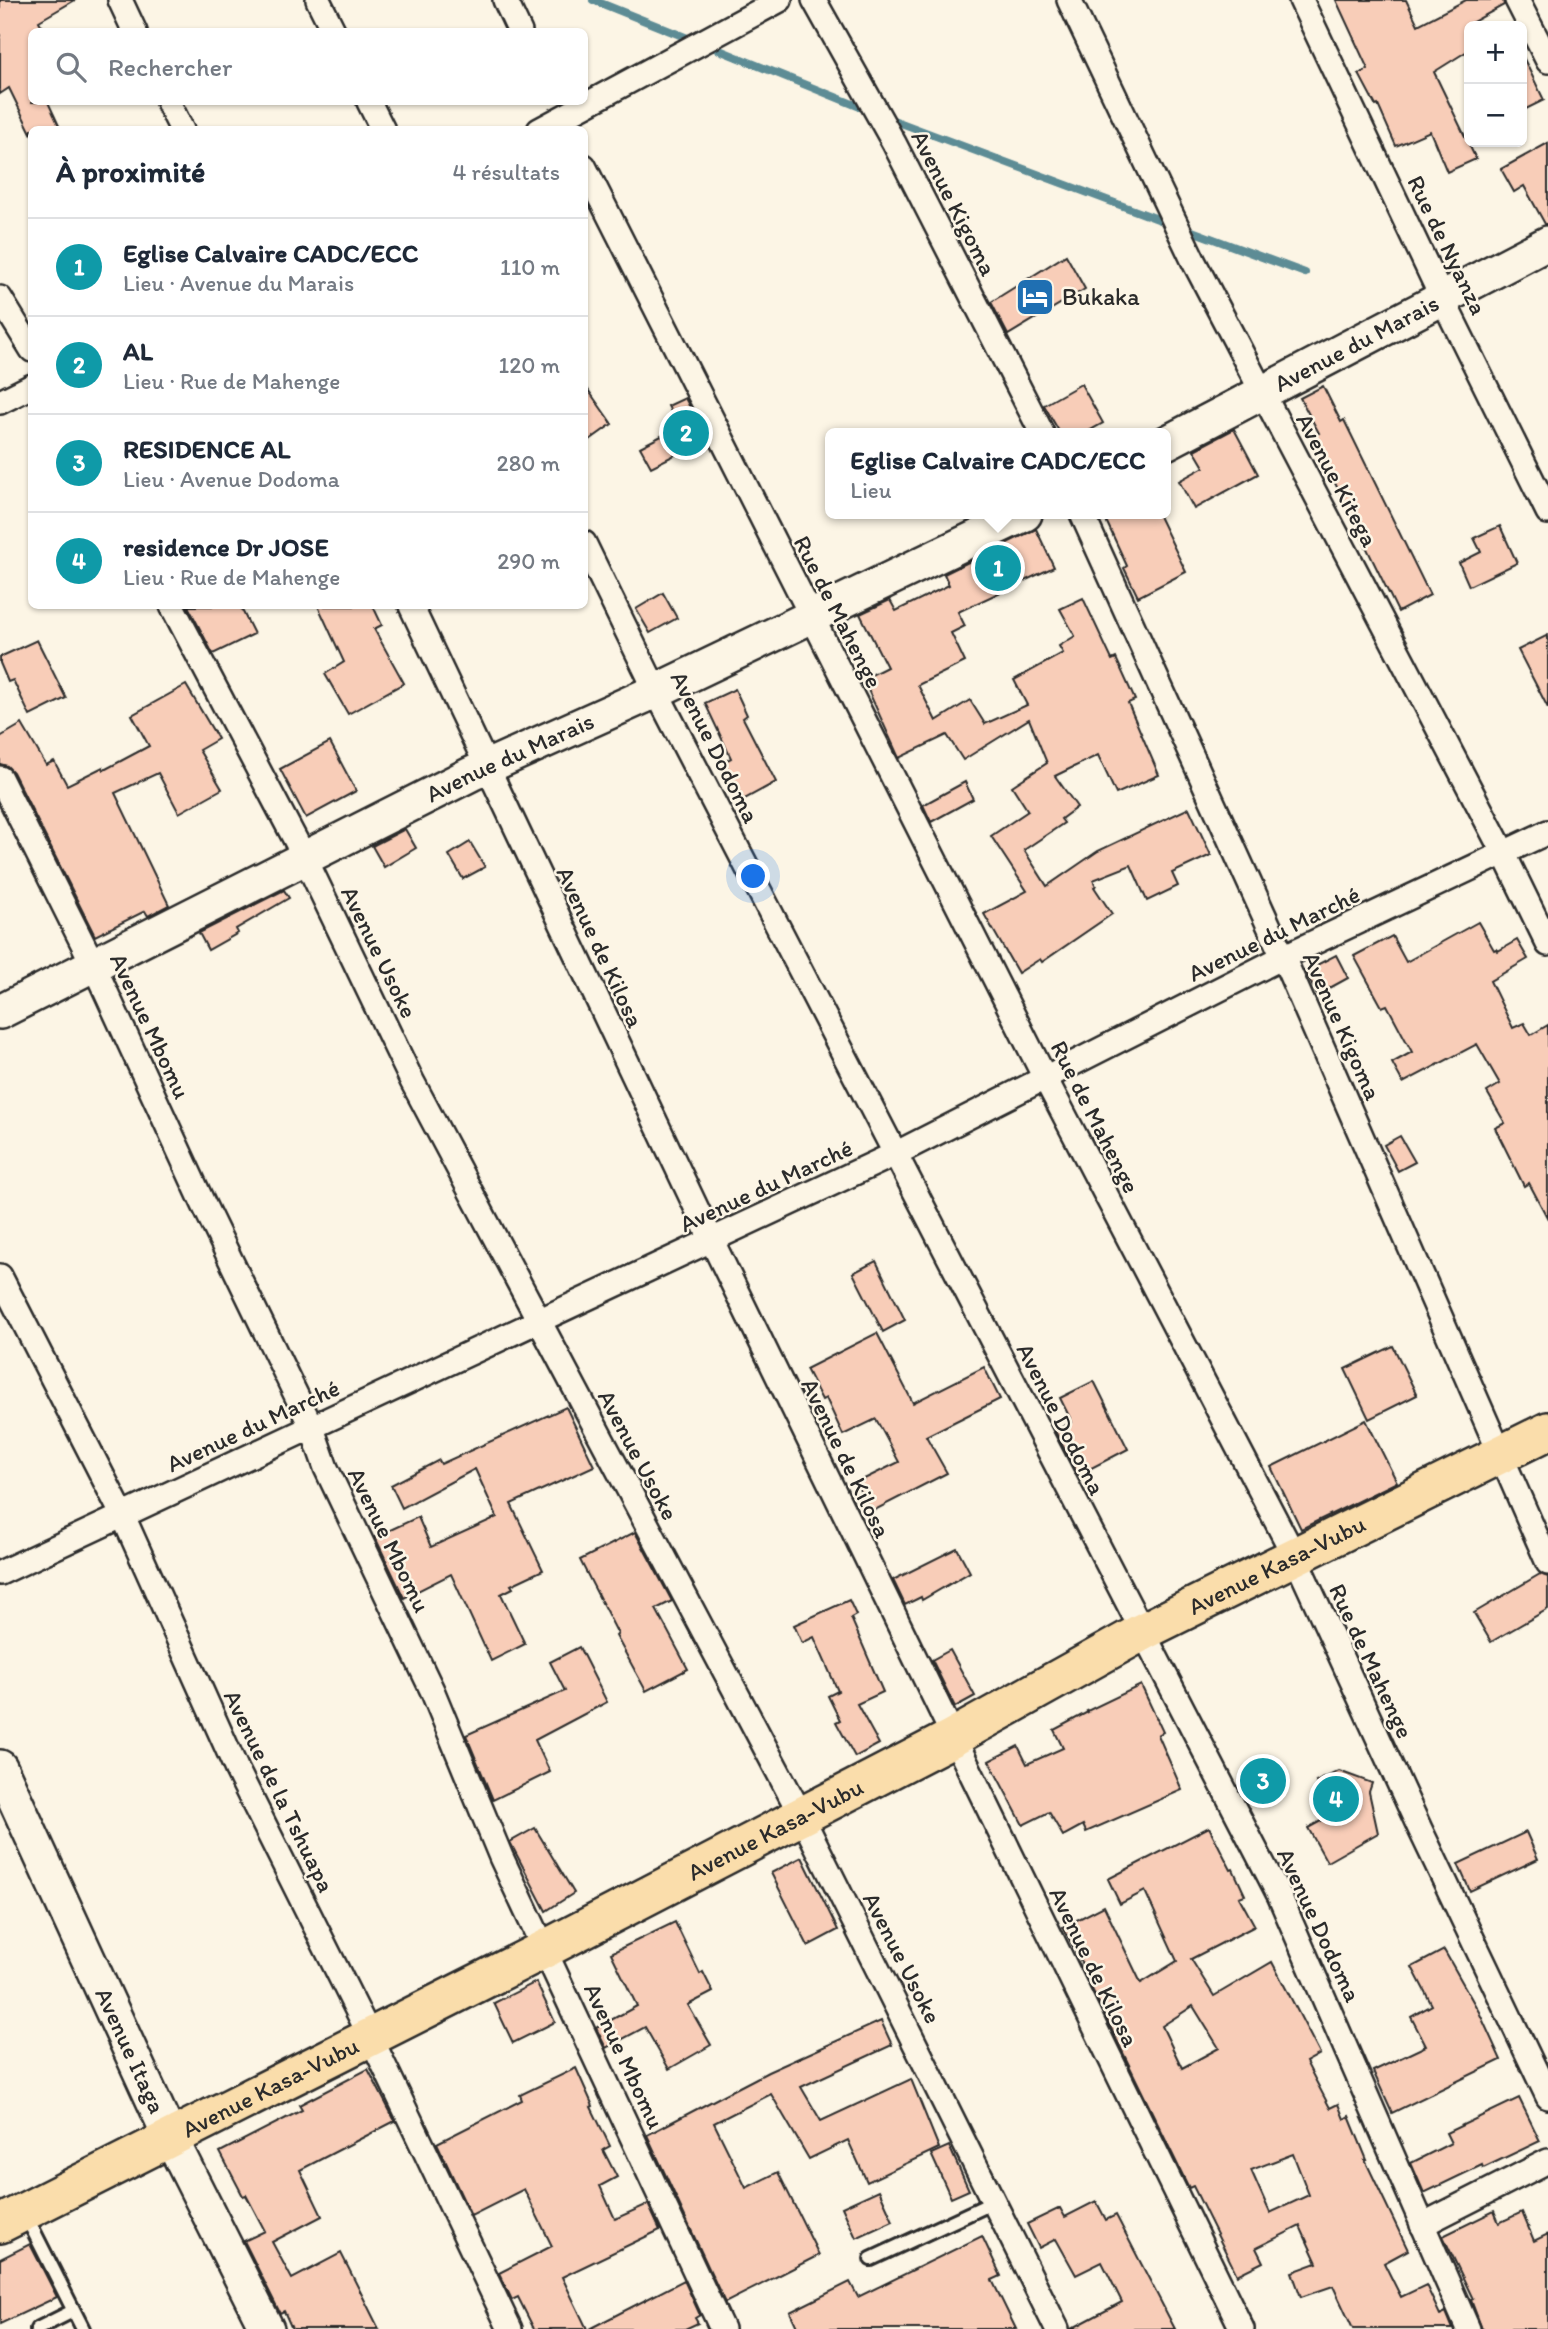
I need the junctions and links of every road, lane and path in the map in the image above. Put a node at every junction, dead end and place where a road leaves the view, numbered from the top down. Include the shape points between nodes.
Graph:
1 (120, 0) edge
2 (318, 0) edge
3 (505, 0) edge
4 (780, 0) edge
5 (814, 0) edge
6 (1069, 0) edge
7 (1301, 0) edge
8 (1517, 0) edge
9 (133, 28) edge
10 (332, 28) edge
11 (518, 28) edge
12 (1548, 61) edge
13 (588, 102) edge
14 (170, 105) edge
15 (370, 105) edge
16 (583, 105) edge
17 (560, 117) edge
18 (180, 126) edge
19 (381, 126) edge
20 (545, 126) edge
21 (588, 174) edge
22 (1548, 243) edge
23 (0, 298) edge
24 (1442, 298) junction
25 (28, 344) edge
26 (28, 388) edge
27 (1261, 393) junction
28 (0, 402) edge
29 (1039, 428) edge
30 (1171, 440) edge
31 (1548, 512) edge
32 (1015, 519) edge
33 (1084, 519) edge
34 (588, 551) edge
35 (175, 609) edge
36 (412, 609) edge
37 (811, 616) junction
38 (656, 691) junction
39 (486, 766) junction
40 (0, 778) edge
41 (1548, 832) edge
42 (1504, 854) junction
43 (305, 858) junction
44 (1548, 944) edge
45 (1283, 957) junction
46 (93, 964) junction
47 (0, 1012) edge
48 (1045, 1078) junction
49 (895, 1154) junction
50 (712, 1241) junction
51 (0, 1276) edge
52 (537, 1321) junction
53 (312, 1428) junction
54 (1548, 1431) edge
55 (1500, 1455) junction
56 (123, 1516) junction
57 (1294, 1557) junction
58 (1548, 1563) edge
59 (0, 1573) edge
60 (1142, 1632) junction
61 (952, 1738) junction
62 (0, 1767) edge
63 (801, 1815) junction
64 (545, 1949) junction
65 (370, 2036) junction
66 (1548, 2097) edge
67 (170, 2137) junction
68 (1548, 2161) edge
69 (994, 2202) junction
70 (12, 2218) edge
71 (1422, 2225) junction
72 (871, 2259) dead end
73 (73, 2311) junction
74 (37, 2329) edge
75 (83, 2329) edge
76 (267, 2329) edge
77 (510, 2329) edge
78 (722, 2329) edge
79 (1057, 2329) edge
80 (1242, 2329) edge
81 (1468, 2329) edge

1 - 9 street
2 - 10 street
3 - 11 street
4 - 13 street
5 - 29 street, Avenue Kigoma via 894,143
6 - 27 street, Avenue Kitega via 1165,206
7 - 24 street, Rue de Nyanza
8 - 12 street
14 - 18 street
15 - 19 street
16 - 17 street
17 - 20 street
21 - 37 street, Rue de Mahenge
22 - 24 street, Avenue du Marais
23 - 25 street
24 - 27 street, Avenue du Marais
24 - 31 street, Rue de Nyanza
26 - 28 street
27 - 30 street, Avenue du Marais
27 - 42 street, Avenue Kitega
32 - 37 street, Avenue du Marais
33 - 45 street, Avenue Kigoma
34 - 38 street, Avenue Dodoma
35 - 43 street, Avenue Usoke
36 - 39 street, Avenue de Kilosa
37 - 38 street, Avenue du Marais
37 - 48 street, Rue de Mahenge
38 - 39 street, Avenue du Marais
38 - 49 street, Avenue Dodoma
39 - 43 street, Avenue du Marais
39 - 50 street, Avenue de Kilosa
40 - 46 street, Avenue Mbomu
41 - 42 street, Avenue du Marché
42 - 44 street, Avenue Kitega
42 - 45 street, Avenue du Marché
43 - 46 street, Avenue du Marais
43 - 52 street, Avenue Usoke via 412,1082
45 - 48 street, Avenue du Marché
45 - 55 street, Avenue Kigoma
46 - 47 street, Avenue du Marais
46 - 53 street, Avenue Mbomu
48 - 49 street, Avenue du Marché
48 - 57 street, Rue de Mahenge
49 - 50 street, Avenue du Marché
49 - 60 street, Avenue Dodoma
50 - 52 street, Avenue du Marché
50 - 61 street, Avenue de Kilosa
51 - 56 street, Avenue de la Tshuapa
52 - 53 street, Avenue du Marché
52 - 63 street, Avenue Usoke
53 - 56 street, Avenue du Marché
53 - 64 street, Avenue Mbomu via 326,1468 432,1690 500,1857
54 - 55 main road, Avenue Kasa-Vubu
55 - 57 main road, Avenue Kasa-Vubu
55 - 58 street, Avenue Kigoma
56 - 59 street, Avenue du Marché
56 - 65 street, Avenue de la Tshuapa via 237,1770
57 - 60 main road, Avenue Kasa-Vubu
57 - 66 street, Rue de Mahenge
60 - 61 main road, Avenue Kasa-Vubu
60 - 71 street, Avenue Dodoma via 1279,1895
61 - 63 main road, Avenue Kasa-Vubu
61 - 80 street, Avenue de Kilosa
62 - 67 street, Avenue Itaga
63 - 64 main road, Avenue Kasa-Vubu
63 - 69 street, Avenue Usoke
64 - 65 main road, Avenue Kasa-Vubu
64 - 78 street, Avenue Mbomu
65 - 67 main road, Avenue Kasa-Vubu
65 - 77 street, Avenue de la Tshuapa
67 - 70 main road, Avenue Kasa-Vubu
67 - 76 street, Avenue Itaga
68 - 71 street
69 - 72 lane
69 - 79 street, Avenue Usoke
70 - 73 lane
71 - 81 street, Avenue Dodoma
73 - 74 lane
73 - 75 lane

